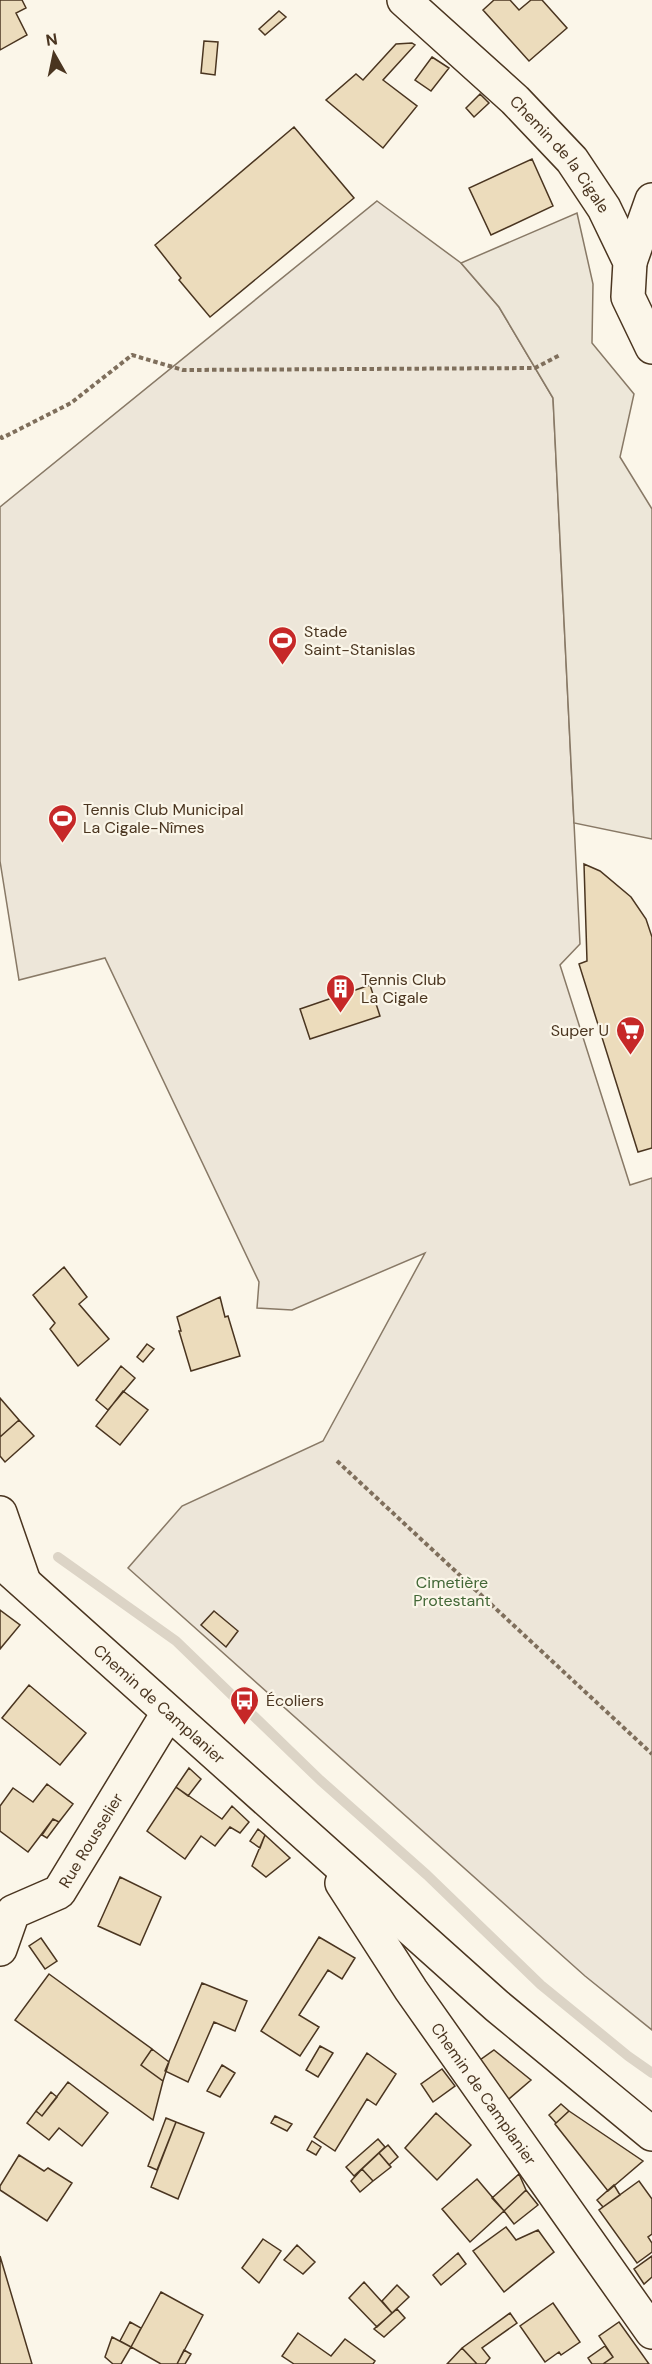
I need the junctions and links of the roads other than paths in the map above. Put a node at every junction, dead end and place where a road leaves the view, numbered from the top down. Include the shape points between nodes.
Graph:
1 (404, 0) edge
2 (652, 200) edge
3 (630, 262) junction
4 (652, 347) edge
5 (0, 1513) edge
6 (12, 1571) edge
7 (168, 1713) junction
8 (320, 1849) junction
9 (6, 1907) edge
10 (0, 1949) edge
11 (652, 2134) edge
12 (652, 2332) edge

1 - 3 street, Chemin de la Cigale via 515,100 572,160 604,208
2 - 3 street
3 - 4 street, Chemin de la Cigale via 628,297
5 - 6 street
6 - 7 street, Chemin de Camplanier
7 - 8 street, Chemin de Camplanier
7 - 9 street, Rue Rousselier via 59,1892
8 - 11 street, Chemin de Camplanier via 497,2006
8 - 12 street, Chemin de Camplanier via 411,1989
9 - 10 street, Rue Rousselier

